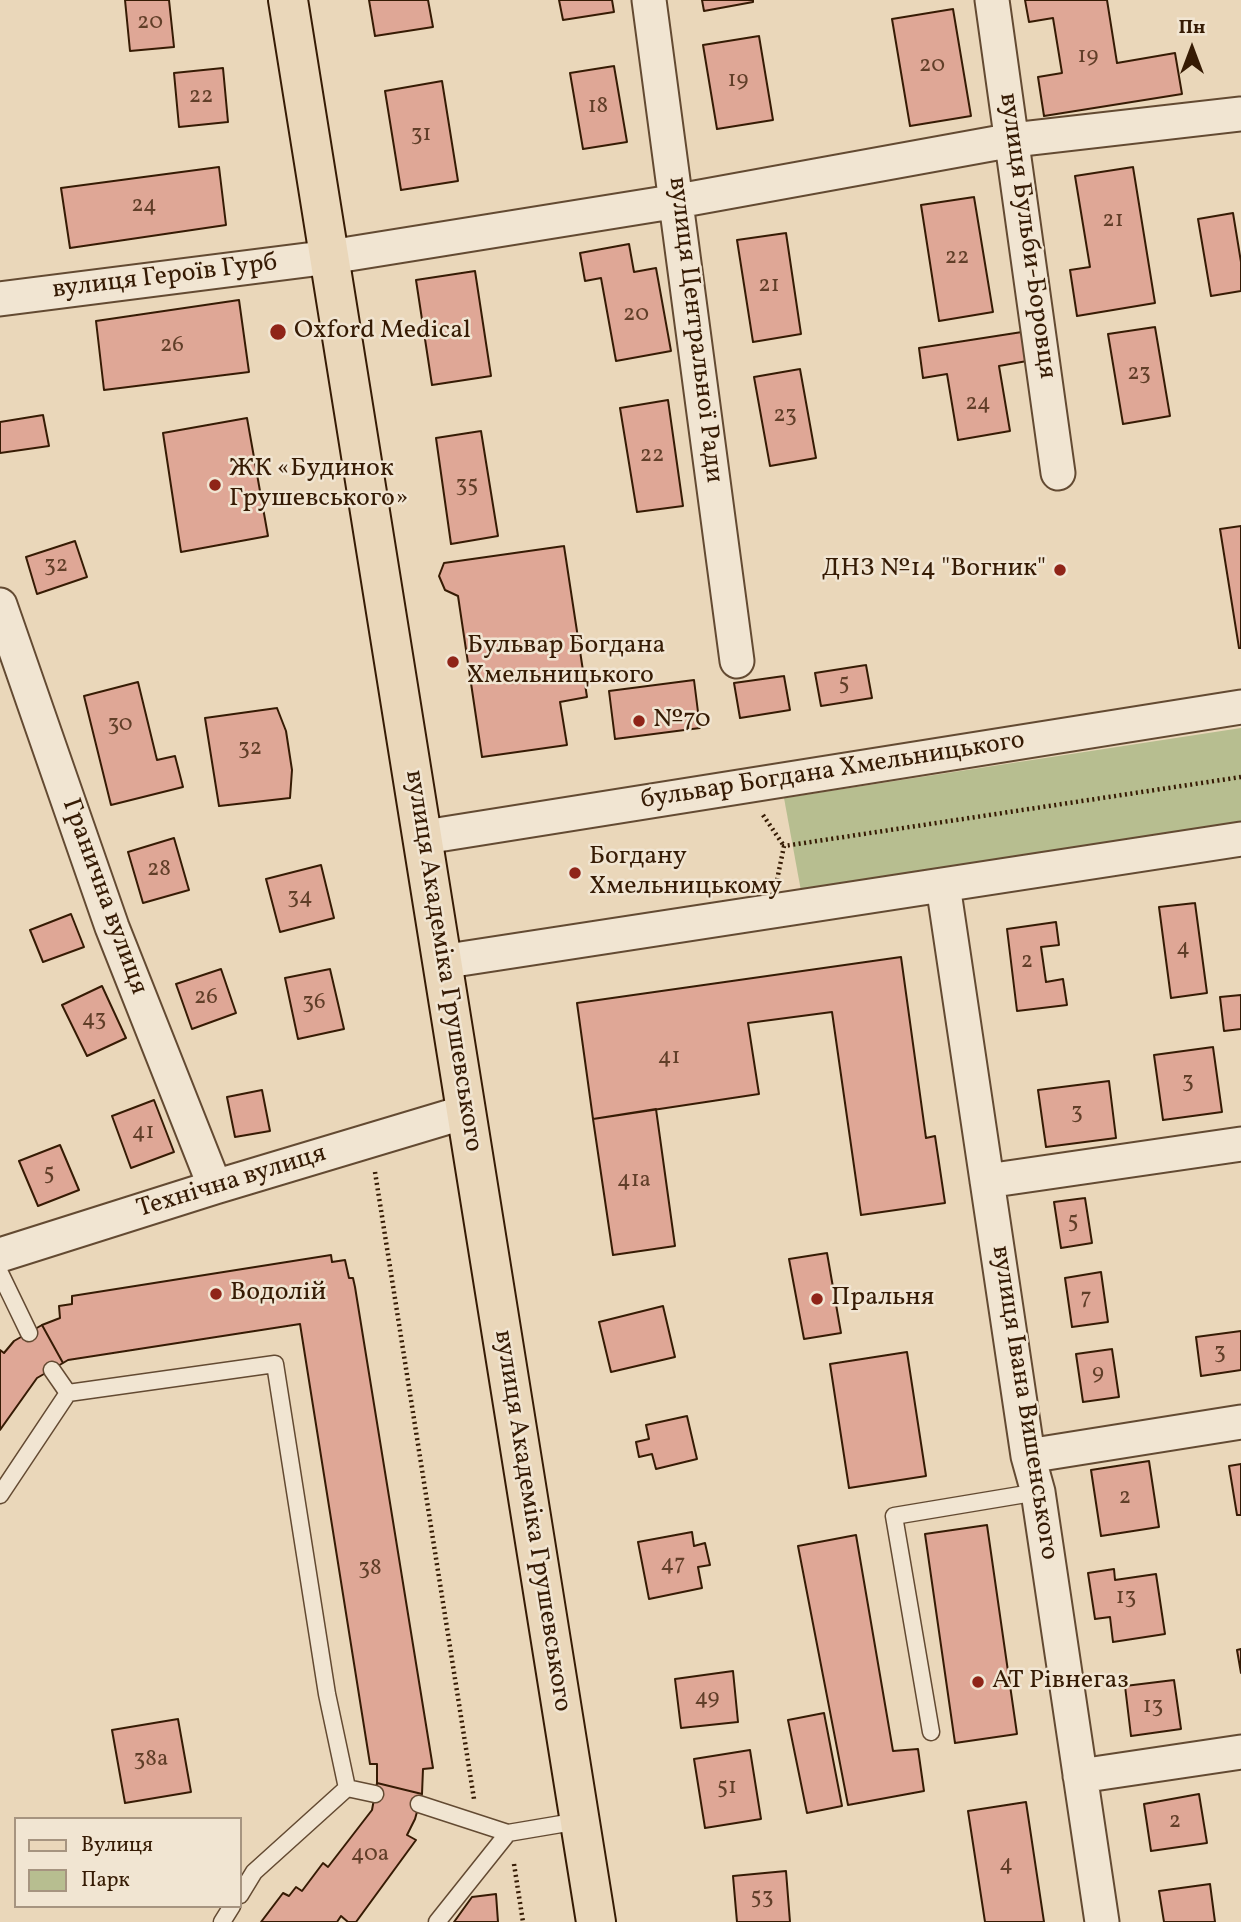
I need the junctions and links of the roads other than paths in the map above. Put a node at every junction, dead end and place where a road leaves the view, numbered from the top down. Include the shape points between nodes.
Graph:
1 (288, 0) edge
2 (649, 0) edge
3 (992, 0) edge
4 (1241, 114) edge
5 (1013, 140) junction
6 (678, 201) junction
7 (330, 257) junction
8 (0, 299) edge
9 (1058, 472) dead end
10 (0, 605) edge
11 (737, 661) dead end
12 (13, 690) edge
13 (1241, 707) edge
14 (425, 837) junction
15 (1241, 839) edge
16 (943, 885) junction
17 (441, 962) junction
18 (465, 1112) junction
19 (1241, 1144) edge
20 (987, 1181) junction
21 (215, 1187) junction
22 (1, 1275) edge
23 (29, 1333) dead end
24 (51, 1370) dead end
25 (68, 1393) junction
26 (1241, 1422) edge
27 (1028, 1456) junction
28 (1038, 1492) junction
29 (0, 1495) edge
30 (931, 1732) dead end
31 (1241, 1752) edge
32 (1080, 1776) junction
33 (347, 1788) junction
34 (375, 1794) dead end
35 (419, 1804) dead end
36 (579, 1821) junction
37 (508, 1833) junction
38 (242, 1892) edge
39 (437, 1922) edge
40 (596, 1922) edge
41 (1102, 1922) edge

1 - 7 main road, вулиця Академіка Грушевського
2 - 6 street, вулиця Центральної Ради
3 - 5 street, вулиця Бульби-Боровця
4 - 5 street, вулиця Героїв Гурб
5 - 6 street, вулиця Героїв Гурб
5 - 9 street, вулиця Бульби-Боровця
6 - 7 street, вулиця Героїв Гурб
6 - 11 street, вулиця Центральної Ради
7 - 8 street, вулиця Героїв Гурб
7 - 14 main road, вулиця Академіка Грушевського
10 - 12 street, Гранична вулиця
12 - 21 street, Гранична вулиця
13 - 14 street, бульвар Богдана Хмельницького
14 - 17 main road, вулиця Академіка Грушевського
15 - 16 street
16 - 17 street
16 - 20 street, вулиця Івана Вишенського
17 - 18 main road, вулиця Академіка Грушевського
18 - 21 street, Технічна вулиця
18 - 36 main road, вулиця Академіка Грушевського
19 - 20 street
20 - 27 street, вулиця Івана Вишенського
21 - 22 street, Технічна вулиця
22 - 23 lane
24 - 25 lane
25 - 29 lane
25 - 33 lane via 275,1364 327,1694
26 - 27 street
27 - 28 street, вулиця Івана Вишенського
28 - 30 lane via 894,1516
28 - 32 street, вулиця Івана Вишенського
31 - 32 street
32 - 41 street, вулиця Івана Вишенського
33 - 34 lane
33 - 38 lane via 254,1872
35 - 37 lane
36 - 37 lane
36 - 40 main road, вулиця Академіка Грушевського
37 - 39 lane

